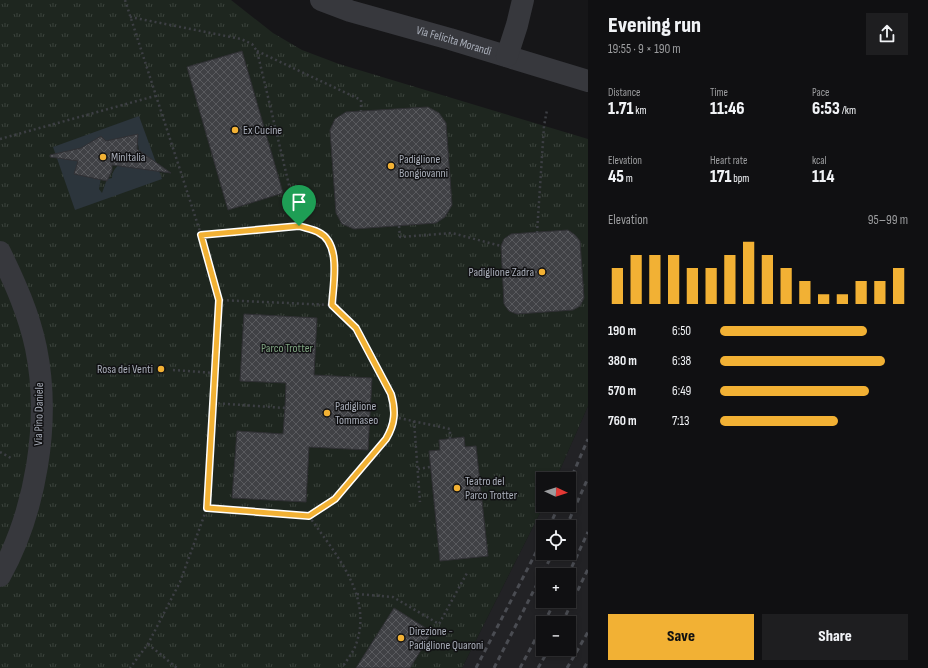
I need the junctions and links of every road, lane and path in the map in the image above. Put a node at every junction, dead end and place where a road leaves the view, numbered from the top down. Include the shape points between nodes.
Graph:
1 (125, 0) edge
2 (321, 0) edge
3 (523, 0) edge
4 (130, 17) junction
5 (257, 51) junction
6 (507, 56) junction
7 (588, 81) edge
8 (155, 96) junction
9 (547, 110) dead end
10 (361, 111) dead end
11 (0, 139) edge
12 (299, 226) junction
13 (399, 226) dead end
14 (537, 233) dead end
15 (201, 235) junction
16 (501, 246) dead end
17 (0, 252) edge
18 (219, 300) junction
19 (332, 305) junction
20 (174, 370) dead end
21 (215, 373) junction
22 (213, 403) junction
23 (285, 408) dead end
24 (394, 417) junction
25 (414, 421) junction
26 (450, 439) dead end
27 (430, 467) dead end
28 (418, 469) junction
29 (420, 502) dead end
30 (207, 508) junction
31 (309, 516) junction
32 (467, 573) dead end
33 (0, 576) edge
34 (358, 594) junction
35 (148, 644) junction
36 (130, 668) edge
37 (177, 668) edge
38 (342, 668) edge

1 - 4 path
2 - 6 street, Via Felicita Morandi via 350,11
3 - 6 street via 518,25
4 - 5 path via 241,39 252,44
4 - 8 path
5 - 10 path via 360,100
5 - 12 path
6 - 7 street, Via Felicita Morandi
8 - 11 path
8 - 15 path
9 - 14 path
12 - 15 path
12 - 19 path via 319,232 330,242 334,262
13 - 16 path via 400,237 452,233
15 - 18 path
17 - 33 street, Via Pino Daniele via 29,320 39,365 41,396 36,471 10,559
18 - 19 path
18 - 21 path
19 - 24 path via 356,328 391,394
20 - 21 path
21 - 22 path
22 - 23 path
22 - 30 path
24 - 25 path
24 - 31 path via 386,439 335,499
25 - 26 path via 450,429
25 - 28 path
27 - 28 path
28 - 29 path
30 - 31 path
30 - 35 path via 180,582
31 - 34 path via 349,575
32 - 34 path via 439,624 393,597
34 - 38 path via 360,631 355,648
35 - 36 path
35 - 37 path

